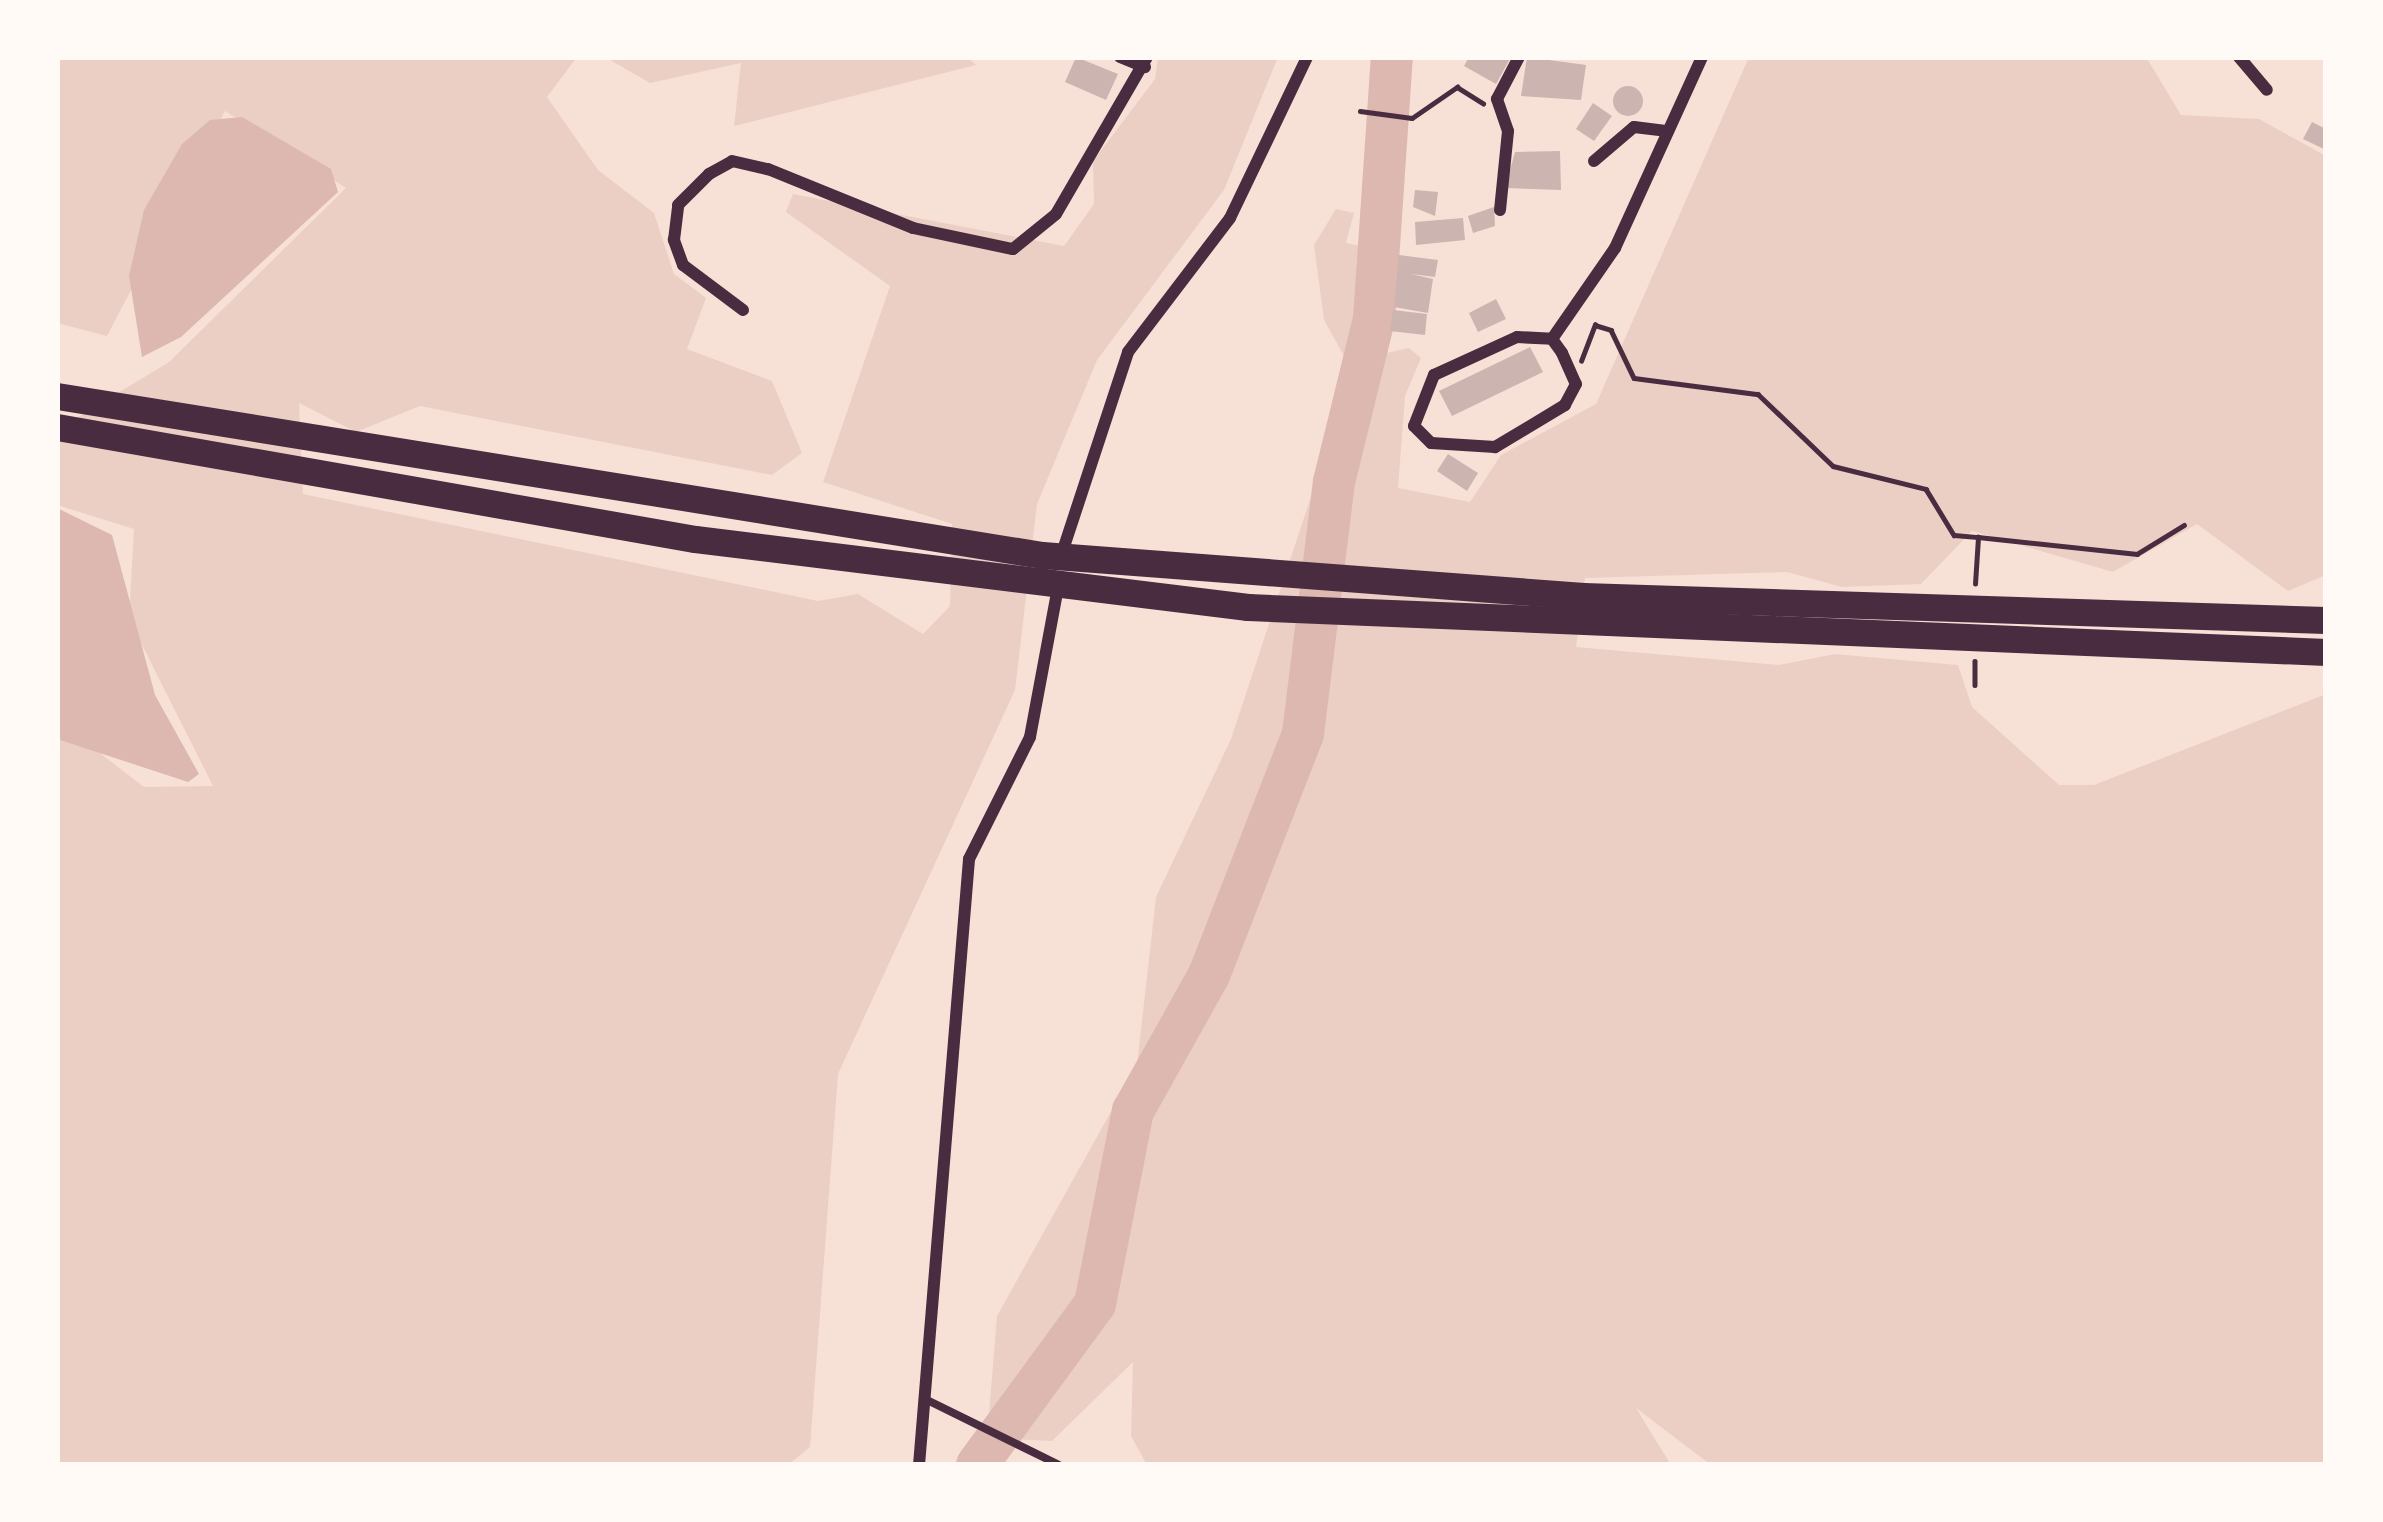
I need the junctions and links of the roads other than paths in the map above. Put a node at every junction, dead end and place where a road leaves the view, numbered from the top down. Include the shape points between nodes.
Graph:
1 (1120, 57) edge
2 (1307, 57) edge
3 (1520, 57) edge
4 (1702, 57) edge
5 (2239, 57) edge
6 (1146, 62) edge
7 (2267, 90) dead end
8 (1668, 130) junction
9 (1594, 161) dead end
10 (1500, 210) dead end
11 (743, 310) dead end
12 (1552, 339) junction
13 (62, 396) edge
14 (57, 427) edge
15 (57, 436) edge
16 (144, 445) junction
17 (2326, 620) edge
18 (2326, 652) edge
19 (923, 1399) junction
20 (919, 1465) edge
21 (1059, 1465) edge

1 - 6 street
2 - 19 street via 1279,134 1128,352 1094,430 1061,555 1051,668 969,860
3 - 10 street via 1497,99 1504,113
4 - 8 street
5 - 7 street
6 - 11 street via 1056,214 1013,249 913,228 768,169 732,161 709,174 678,206 674,240 683,265
8 - 9 street via 1634,127
8 - 12 street via 1615,248
12 - 12 street via 1517,337 1435,375 1414,426 1431,442 1495,447 1526,430 1576,384
13 - 17 highway via 946,543 1583,596
14 - 16 highway
15 - 16 highway
16 - 18 highway via 943,572 1247,607 1579,627
19 - 20 street
19 - 21 lane via 979,1417

